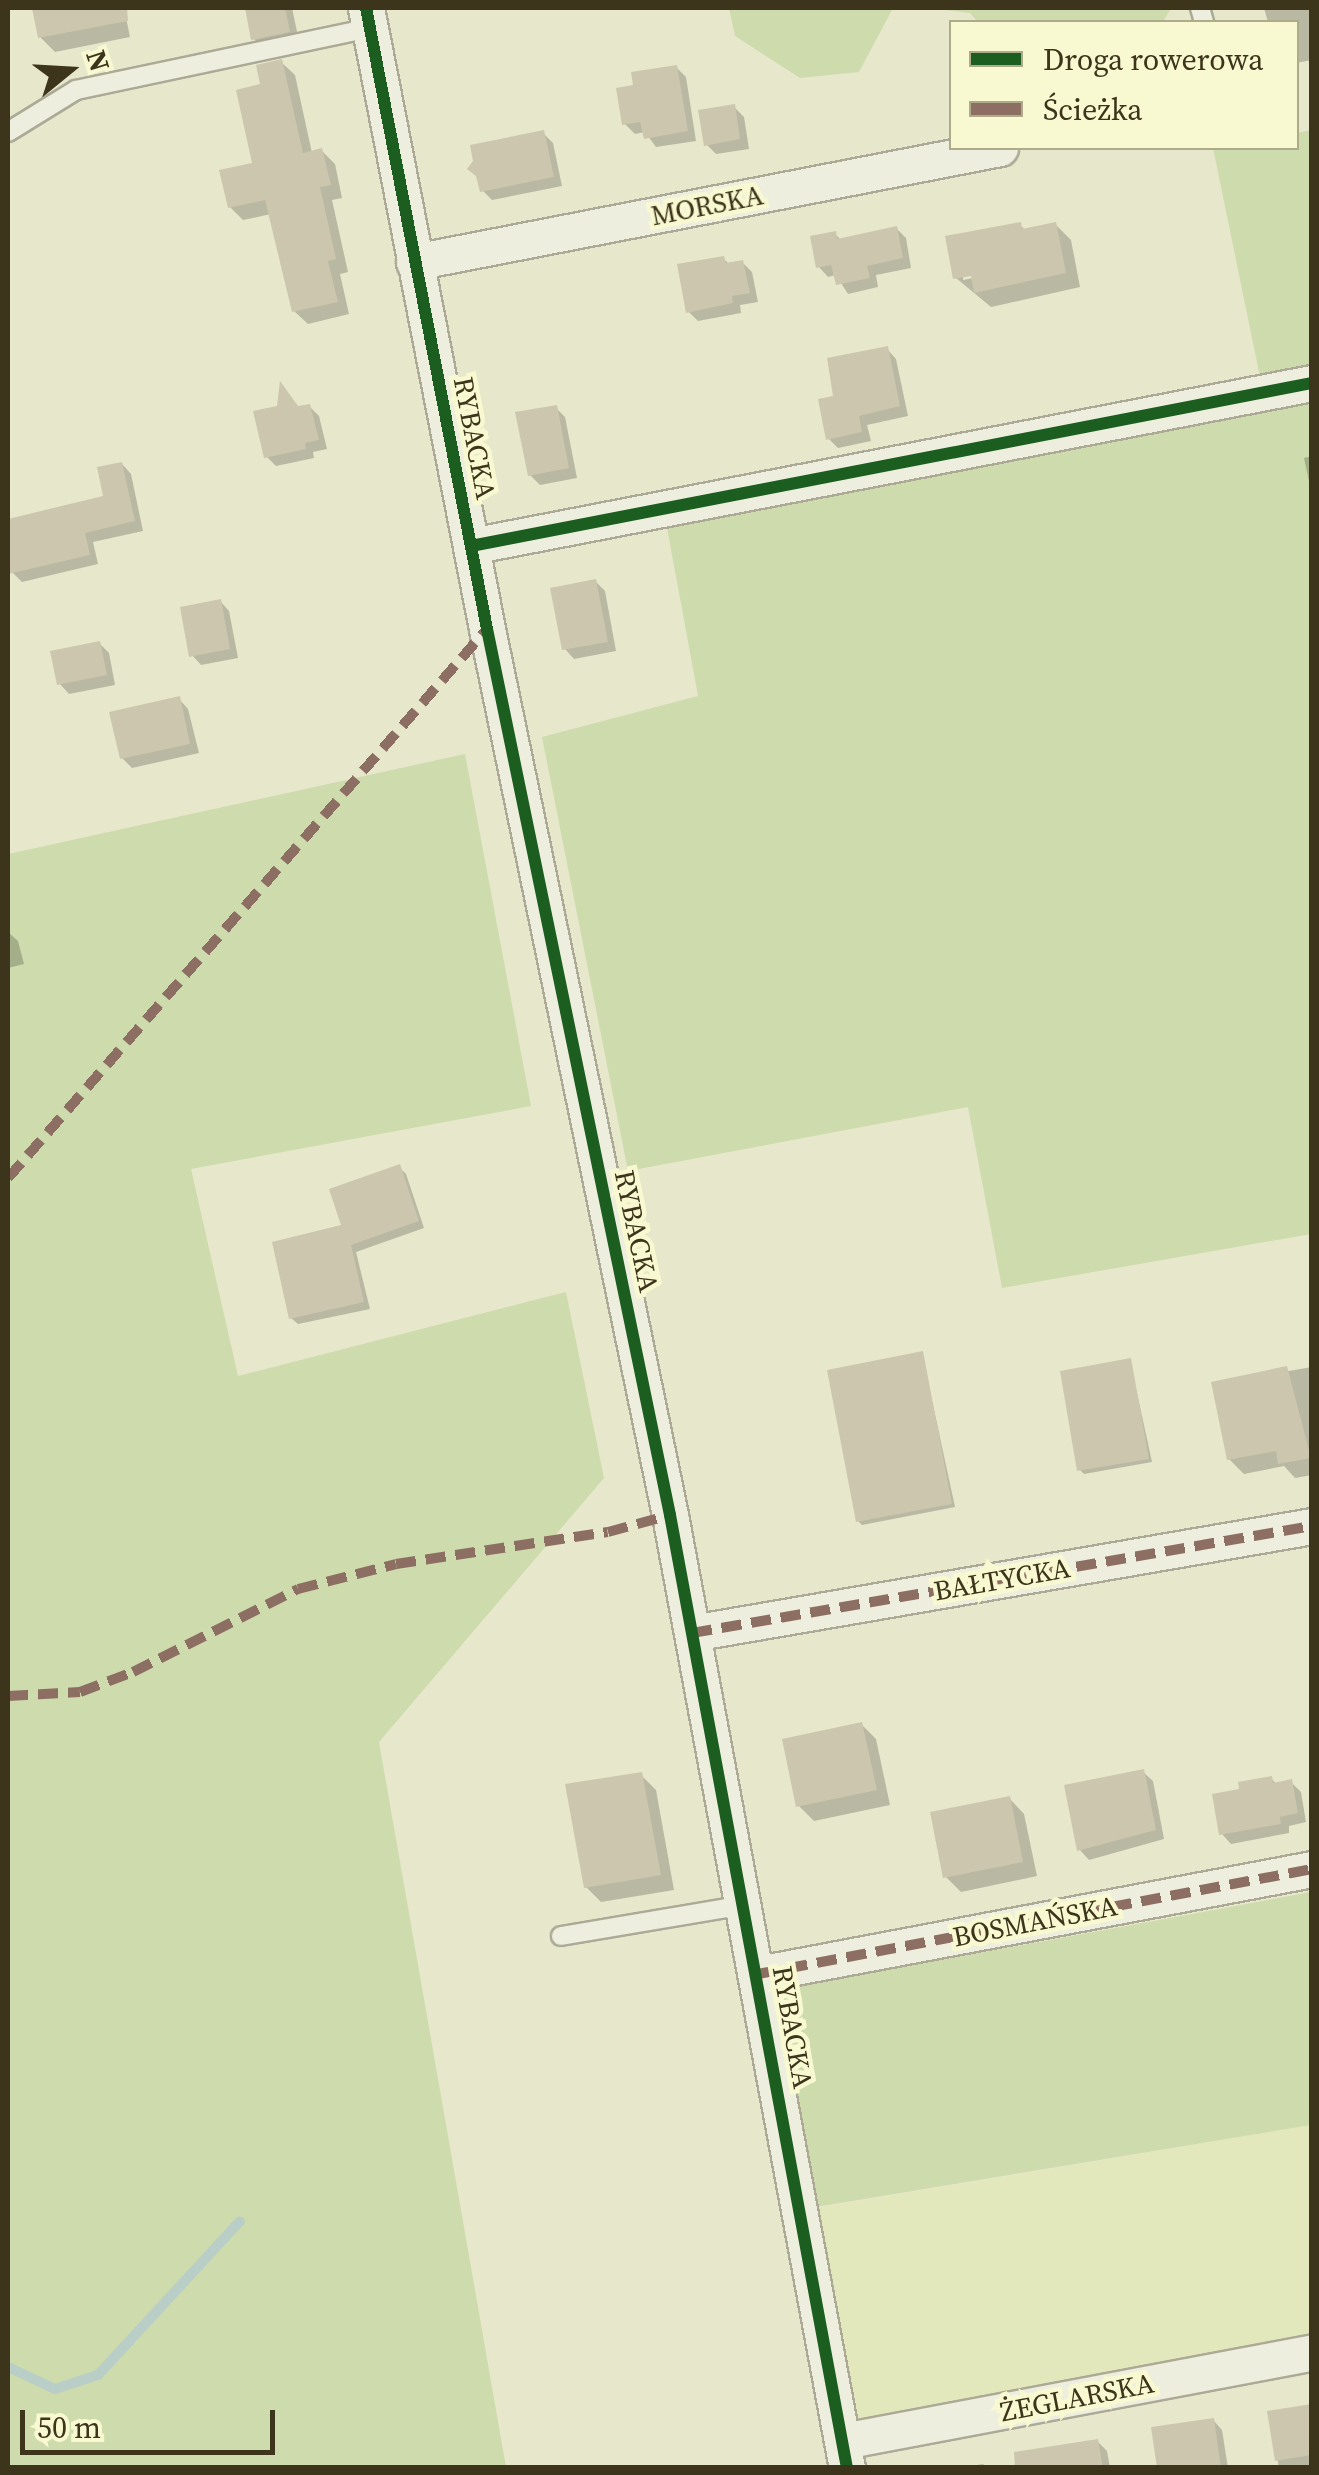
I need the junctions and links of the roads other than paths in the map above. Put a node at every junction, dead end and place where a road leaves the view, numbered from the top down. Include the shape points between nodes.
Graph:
1 (368, 18) edge
2 (8, 132) edge
3 (990, 150) edge
4 (414, 262) junction
5 (1312, 384) edge
6 (471, 546) junction
7 (1312, 1526) edge
8 (692, 1633) junction
9 (1312, 1869) edge
10 (744, 1905) junction
11 (562, 1936) dead end
12 (758, 1974) junction
13 (1312, 2352) edge
14 (845, 2454) edge

1 - 2 lane via 76,90
1 - 4 street, RYBACKA
3 - 4 street, MORSKA
4 - 6 street, RYBACKA
5 - 6 street
6 - 8 street, RYBACKA
7 - 8 street, BAŁTYCKA
8 - 10 street, RYBACKA
9 - 12 street, BOSMAŃSKA
10 - 11 lane
10 - 12 street, RYBACKA
12 - 14 street, RYBACKA
13 - 14 street, ŻEGLARSKA

